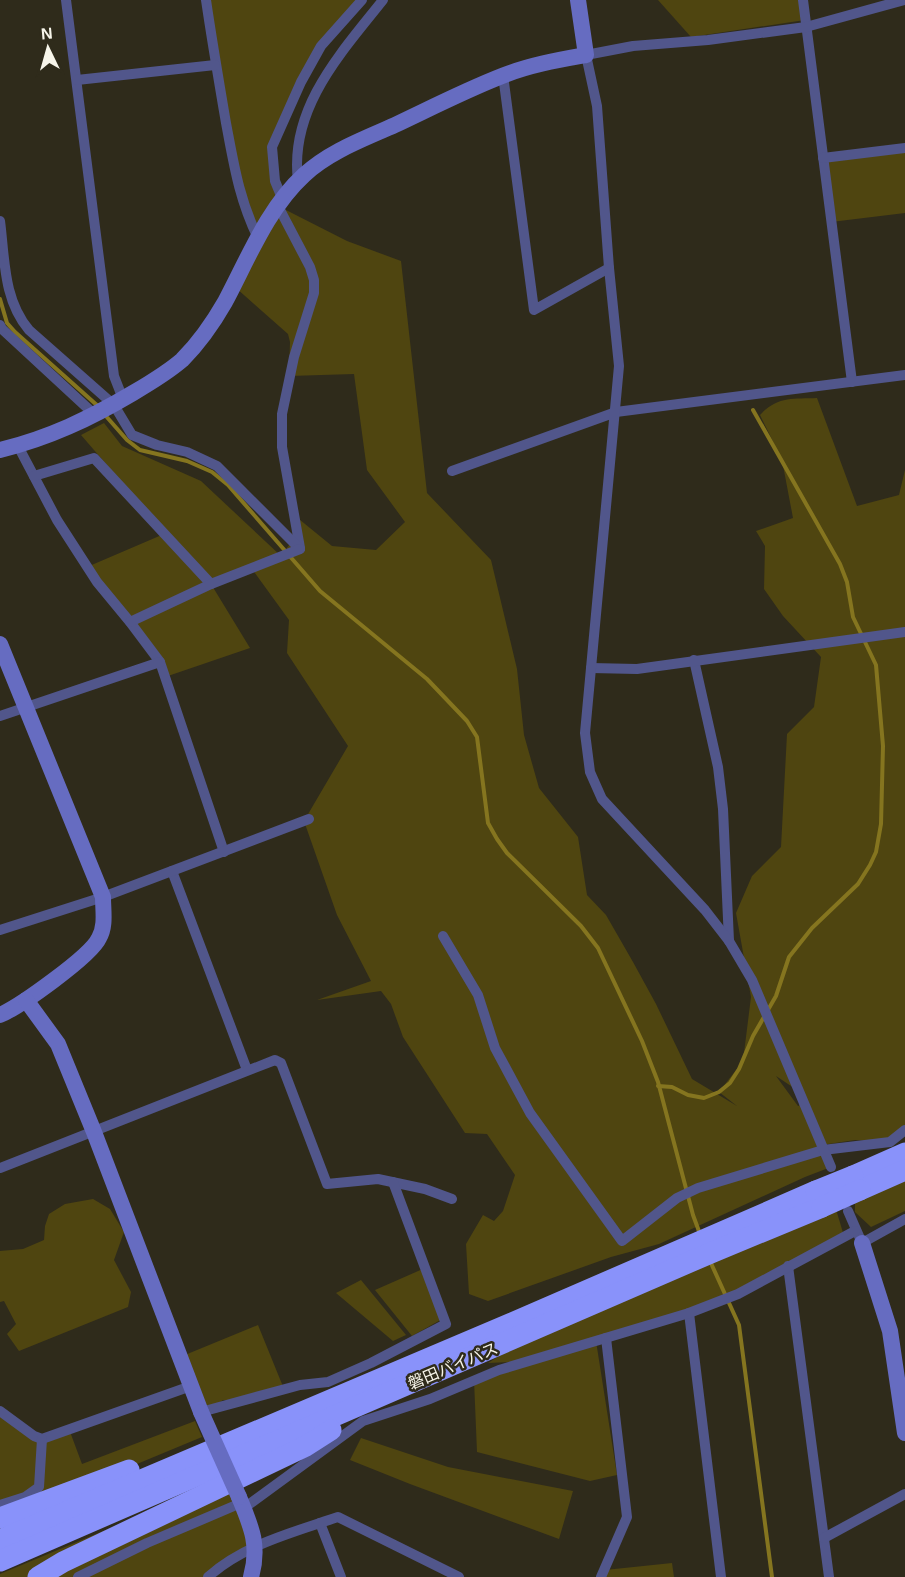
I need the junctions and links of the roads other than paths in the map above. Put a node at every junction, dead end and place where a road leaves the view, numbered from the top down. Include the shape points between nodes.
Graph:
1 (66, 0) edge
2 (206, 0) edge
3 (362, 0) edge
4 (383, 0) edge
5 (578, 0) edge
6 (803, 0) edge
7 (904, 0) edge
8 (806, 27) junction
9 (586, 55) junction
10 (215, 65) junction
11 (503, 75) junction
12 (77, 80) junction
13 (905, 148) edge
14 (823, 158) junction
15 (298, 181) junction
16 (280, 202) junction
17 (0, 221) edge
18 (258, 238) junction
19 (609, 268) junction
20 (0, 325) edge
21 (905, 375) edge
22 (852, 382) junction
23 (119, 402) junction
24 (616, 412) junction
25 (95, 415) junction
26 (18, 446) junction
27 (0, 450) edge
28 (452, 471) dead end
29 (34, 476) junction
30 (300, 549) junction
31 (211, 584) junction
32 (130, 622) junction
33 (905, 632) edge
34 (0, 644) edge
35 (694, 660) junction
36 (160, 662) junction
37 (591, 668) junction
38 (26, 707) junction
39 (0, 716) edge
40 (309, 819) dead end
41 (224, 852) junction
42 (172, 871) junction
43 (103, 897) junction
44 (0, 930) edge
45 (443, 936) dead end
46 (729, 941) junction
47 (26, 1000) junction
48 (0, 1015) edge
49 (247, 1070) junction
50 (905, 1130) edge
51 (94, 1132) junction
52 (823, 1149) junction
53 (905, 1153) edge
54 (831, 1167) dead end
55 (0, 1168) edge
56 (905, 1170) edge
57 (393, 1182) junction
58 (856, 1183) junction
59 (452, 1199) dead end
60 (848, 1211) dead end
61 (904, 1223) edge
62 (859, 1237) junction
63 (788, 1266) junction
64 (688, 1313) junction
65 (606, 1338) junction
66 (191, 1386) junction
67 (385, 1386) junction
68 (903, 1406) edge
69 (0, 1411) edge
70 (201, 1412) junction
71 (905, 1432) edge
72 (42, 1439) junction
73 (905, 1494) edge
74 (241, 1503) junction
75 (0, 1505) edge
76 (0, 1518) edge
77 (320, 1523) junction
78 (824, 1538) junction
79 (0, 1540) edge
80 (256, 1546) junction
81 (0, 1561) edge
82 (38, 1577) edge
83 (78, 1577) edge
84 (208, 1577) edge
85 (251, 1577) edge
86 (341, 1577) edge
87 (459, 1577) edge
88 (601, 1577) edge
89 (721, 1577) edge
90 (829, 1577) edge

1 - 12 street
2 - 10 street
3 - 16 street via 321,46 272,147
4 - 15 street via 328,70 310,102 298,143
5 - 9 street
6 - 8 street
7 - 8 street
8 - 9 street
8 - 14 street
9 - 11 street
9 - 19 street via 597,106
10 - 12 street
10 - 18 street via 236,178
11 - 15 street via 349,146 323,160
11 - 19 street via 534,310
12 - 23 street
13 - 14 street
14 - 22 street
15 - 16 street
16 - 18 street
16 - 30 street via 314,280 314,293 282,414 282,447
17 - 23 street via 9,295 18,317
18 - 23 street via 201,339 164,374
19 - 24 street via 619,366
20 - 25 street
21 - 22 street
22 - 24 street
23 - 25 street
23 - 30 street via 132,435 187,452 216,466
24 - 28 street
24 - 37 street
25 - 26 street
26 - 27 street
26 - 29 street
29 - 31 street via 94,458
29 - 32 street via 97,582
30 - 31 street
31 - 32 street
32 - 36 street
33 - 35 street
34 - 38 street
35 - 37 street via 637,669
35 - 46 street via 718,767
36 - 38 street
36 - 41 street
37 - 46 street via 585,733 590,771 602,800
38 - 39 street
38 - 43 street
40 - 41 street
41 - 42 street
42 - 43 street
42 - 49 street
43 - 44 street
43 - 47 street via 104,921 99,939 88,953
45 - 52 street via 478,995 495,1048 530,1113 622,1241 677,1198 698,1188
46 - 52 street via 752,980
47 - 48 street
47 - 51 street via 58,1044
49 - 51 street
49 - 57 street via 275,1060 281,1063 327,1184 378,1179
50 - 52 street via 890,1142
51 - 55 street
51 - 66 street
52 - 54 street
53 - 58 highway, 磐田バイパス
56 - 58 highway, 磐田バイパス
57 - 59 street
57 - 70 street via 446,1324 328,1383 300,1385
58 - 67 highway, 磐田バイパス, bridge
60 - 62 street
61 - 62 street
62 - 63 street
62 - 68 street via 890,1331
63 - 64 street via 738,1294
63 - 78 street
64 - 65 street
64 - 89 street
65 - 74 street via 499,1370 363,1421
65 - 88 street via 627,1517
66 - 70 street
66 - 72 street
67 - 76 highway via 313,1398
67 - 79 highway, 磐田バイパス
67 - 81 highway, 磐田バイパス
67 - 82 highway via 306,1446
68 - 71 street
69 - 72 street
70 - 74 street, bridge
72 - 75 street via 39,1487 25,1497
73 - 78 street
74 - 80 street
74 - 83 street
77 - 80 street
77 - 86 street
77 - 87 street via 338,1517
78 - 90 street
80 - 84 street via 224,1562
80 - 85 street

